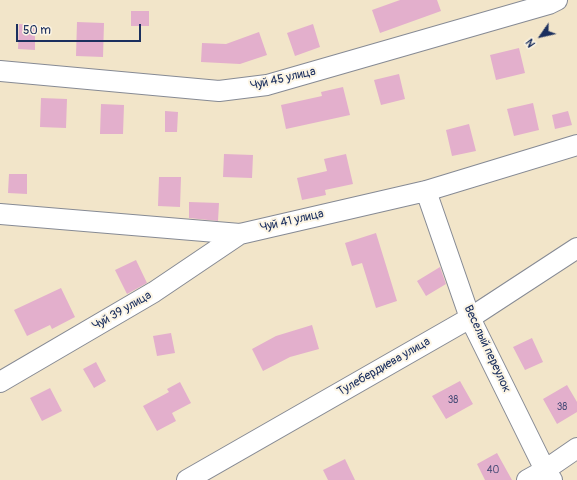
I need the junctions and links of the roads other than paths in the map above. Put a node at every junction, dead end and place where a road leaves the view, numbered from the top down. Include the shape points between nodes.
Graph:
1 (557, 0) edge
2 (0, 70) edge
3 (577, 145) edge
4 (426, 190) junction
5 (0, 214) edge
6 (240, 234) junction
7 (577, 248) edge
8 (470, 318) junction
9 (0, 382) edge
10 (577, 448) edge
11 (549, 475) edge
12 (187, 480) edge
13 (527, 480) edge

1 - 2 street, Чуй 45 улица via 267,85 219,91
3 - 4 street, Чуй 41 улица
4 - 6 street, Чуй 41 улица
4 - 8 street, Веселый переулок
5 - 6 street, Чуй 41 улица
6 - 9 street, Чуй 39 улица via 154,292
7 - 8 street, Тулебердиева улица
8 - 11 street, Веселый переулок
8 - 12 street, Тулебердиева улица
10 - 11 street
11 - 13 street

